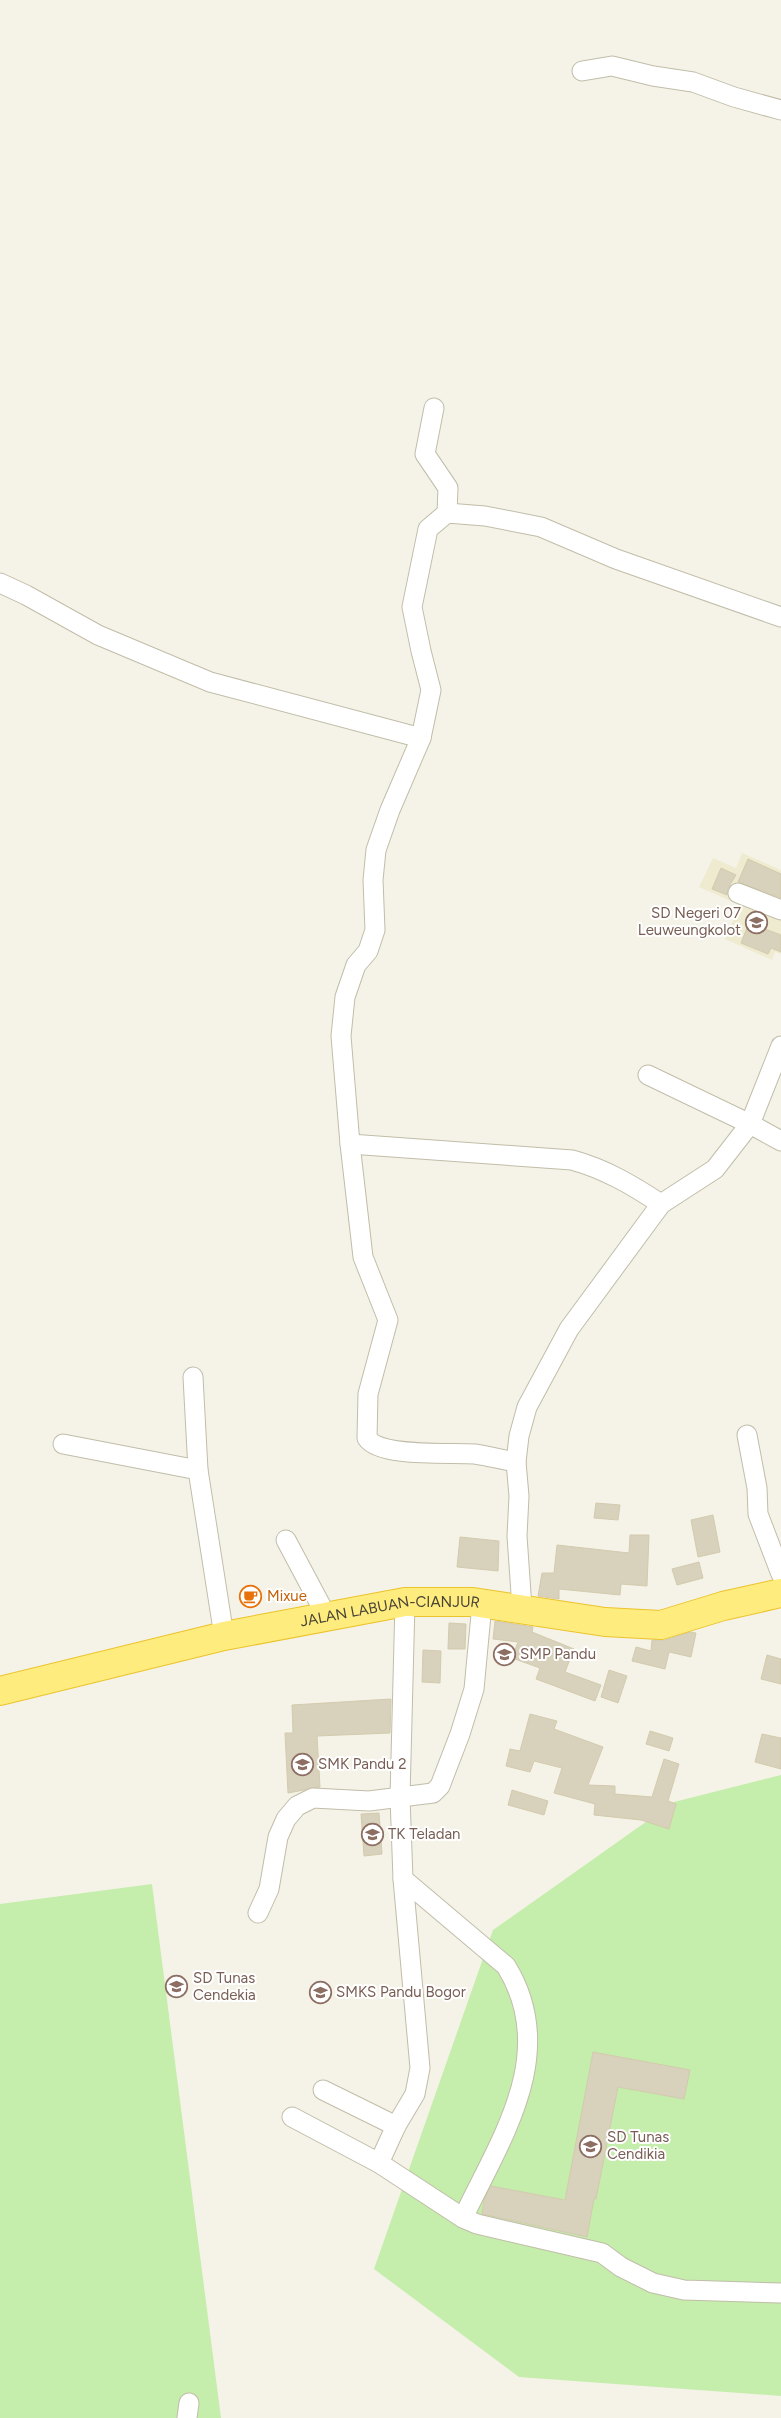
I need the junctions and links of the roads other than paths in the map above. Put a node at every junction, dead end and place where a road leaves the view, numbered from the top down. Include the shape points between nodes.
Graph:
1 (582, 71) dead end
2 (781, 110) edge
3 (434, 408) dead end
4 (447, 513) junction
5 (0, 583) edge
6 (781, 617) edge
7 (420, 738) junction
8 (738, 893) dead end
9 (781, 910) edge
10 (781, 1046) edge
11 (648, 1074) dead end
12 (750, 1124) junction
13 (781, 1141) edge
14 (350, 1144) junction
15 (661, 1204) junction
16 (192, 1377) dead end
17 (747, 1436) dead end
18 (63, 1444) dead end
19 (516, 1462) junction
20 (198, 1470) junction
21 (286, 1540) dead end
22 (781, 1574) edge
23 (781, 1593) edge
24 (405, 1602) junction
25 (482, 1604) junction
26 (522, 1608) junction
27 (327, 1617) junction
28 (224, 1636) junction
29 (0, 1691) edge
30 (400, 1797) junction
31 (403, 1879) junction
32 (258, 1913) dead end
33 (323, 2090) dead end
34 (292, 2117) dead end
35 (396, 2126) junction
36 (379, 2163) junction
37 (463, 2218) junction
38 (781, 2293) edge

1 - 2 street via 612,66 692,82
3 - 4 street via 425,454 448,488
4 - 6 street via 485,516 541,527 616,559
4 - 7 street via 428,529 412,607 431,690
5 - 7 street via 98,635 210,682
7 - 14 street via 376,850 373,880 375,930 368,951 356,965 345,997 341,1036
8 - 9 street
10 - 12 street
11 - 12 street
12 - 13 street
12 - 15 street via 715,1169
14 - 15 street via 572,1160 618,1176
14 - 19 street via 363,1257 388,1320 368,1394 367,1438 375,1445 414,1453 474,1454
15 - 19 street via 569,1329 527,1407
16 - 20 street
17 - 22 street via 757,1488 758,1514
18 - 20 street
19 - 26 street
20 - 28 street
21 - 27 street
23 - 26 highway, JALAN LABUAN-CIANJUR via 722,1606 661,1625 606,1622
24 - 25 highway, JALAN LABUAN-CIANJUR
24 - 27 highway, JALAN LABUAN-CIANJUR
24 - 30 street
25 - 26 highway, JALAN LABUAN-CIANJUR
25 - 30 street via 474,1689 440,1786 433,1793
27 - 28 highway, JALAN LABUAN-CIANJUR
28 - 29 highway, JALAN LABUAN-CIANJUR
30 - 31 street
30 - 32 street via 368,1801 313,1798 298,1806 286,1819 278,1837 269,1889
31 - 35 street via 420,2068 415,2094
31 - 37 street via 506,1966 516,1982 527,2018 528,2057 517,2102
33 - 35 street
34 - 36 street
35 - 36 street
36 - 37 street
37 - 38 street via 501,2231 602,2253 653,2283 684,2290

